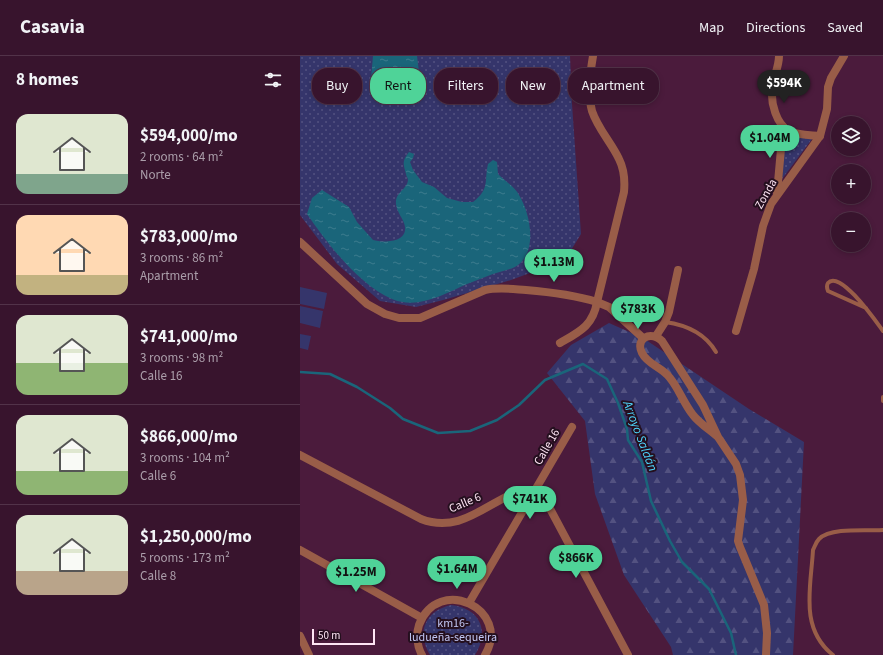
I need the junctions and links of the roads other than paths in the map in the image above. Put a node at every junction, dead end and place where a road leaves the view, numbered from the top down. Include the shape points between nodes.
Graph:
1 (593, 56) edge
2 (778, 56) edge
3 (844, 56) edge
4 (783, 126) junction
5 (820, 136) junction
6 (777, 194) junction
7 (300, 242) edge
8 (678, 270) dead end
9 (597, 302) junction
10 (866, 308) junction
11 (665, 322) junction
12 (736, 331) dead end
13 (883, 331) edge
14 (656, 336) junction
15 (643, 338) junction
16 (560, 343) dead end
17 (716, 352) dead end
18 (674, 359) junction
19 (661, 369) junction
20 (883, 397) edge
21 (883, 401) edge
22 (572, 427) dead end
23 (718, 438) junction
24 (300, 455) edge
25 (535, 492) junction
26 (883, 530) edge
27 (300, 550) edge
28 (469, 603) junction
29 (422, 618) junction
30 (300, 636) edge
31 (309, 655) edge
32 (422, 655) edge
33 (485, 655) edge
34 (628, 655) edge
35 (766, 655) edge
36 (833, 655) edge

1 - 9 street via 589,90 592,110 620,159 625,180
2 - 4 street via 772,94 776,116
3 - 5 street, Zonda via 831,78
4 - 5 street via 790,132
4 - 6 street
5 - 6 street, Zonda
6 - 12 street, Zonda via 767,214
7 - 9 street via 367,304 399,318 420,318 493,288 549,292
8 - 11 street
9 - 15 street via 609,307
9 - 16 street via 596,310 582,330
10 - 10 lane via 836,280 828,283 828,292
10 - 13 lane
11 - 14 street
11 - 17 lane via 682,325 704,337
14 - 15 street via 649,335
14 - 18 street
15 - 19 street via 642,353
18 - 19 street via 670,366
18 - 23 street via 703,405
19 - 23 street via 670,378 693,415
20 - 21 lane
22 - 25 street, Calle 16
23 - 35 street via 736,464 740,475 743,500 738,541 764,605
24 - 25 street, Calle 6 via 421,519 438,524 468,518 519,491
25 - 28 street, Calle 16
25 - 34 street via 546,503
26 - 36 lane via 833,532 816,542 810,616 817,639
27 - 29 street
28 - 29 street via 459,600 438,603
28 - 33 street via 486,617 490,628 491,638
29 - 32 street via 417,641
30 - 31 street

